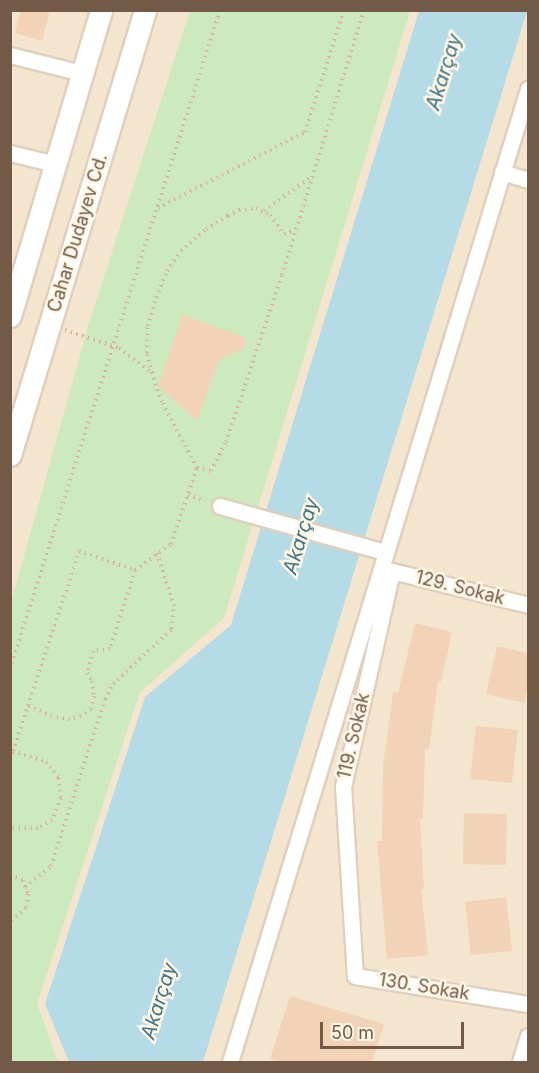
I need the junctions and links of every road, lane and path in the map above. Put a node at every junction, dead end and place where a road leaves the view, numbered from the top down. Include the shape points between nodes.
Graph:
1 (101, 10) edge
2 (146, 10) edge
3 (220, 10) edge
4 (344, 10) edge
5 (364, 10) edge
6 (10, 55) edge
7 (82, 73) junction
8 (528, 89) edge
9 (10, 153) edge
10 (55, 164) junction
11 (502, 172) junction
12 (310, 177) junction
13 (528, 180) edge
14 (157, 208) junction
15 (264, 211) junction
16 (295, 230) junction
17 (10, 316) edge
18 (50, 326) junction
19 (113, 346) junction
20 (153, 373) junction
21 (10, 456) edge
22 (197, 468) junction
23 (219, 506) dead end
24 (385, 552) junction
25 (157, 553) junction
26 (135, 570) junction
27 (392, 571) joint
28 (528, 605) edge
29 (10, 669) edge
30 (28, 706) junction
31 (14, 751) junction
32 (10, 759) edge
33 (10, 826) edge
34 (10, 875) edge
35 (26, 887) junction
36 (10, 922) edge
37 (355, 976) joint
38 (528, 1004) edge
39 (528, 1036) edge
40 (230, 1062) edge
41 (520, 1062) edge

1 - 7 main road
2 - 18 main road, Cahar Dudayev Cd.
3 - 14 path
4 - 14 path via 305,132
5 - 12 path
6 - 7 street
7 - 10 main road
8 - 11 street
9 - 10 street
10 - 17 main road
11 - 13 street
11 - 24 street
12 - 15 path
12 - 16 path
14 - 19 path
15 - 16 path via 284,234
15 - 20 path via 239,210 206,229 181,251 167,271 148,326 147,353
16 - 22 path via 226,442 211,471
18 - 19 path
18 - 21 main road, Cahar Dudayev Cd.
19 - 20 path
19 - 29 path
20 - 22 path via 170,418
22 - 25 path via 171,544
23 - 24 street
24 - 40 street
25 - 26 path
25 - 35 path via 174,606 172,628 113,684 51,867
26 - 30 path via 79,551
26 - 30 path via 110,649 93,651 87,673 94,696 91,709 70,719
27 - 28 street, 129. Sokak
27 - 37 street, 119. Sokak via 343,786
30 - 31 path
31 - 32 path
31 - 33 path via 46,762 59,778 61,798 52,820 38,828
34 - 35 path via 23,880
35 - 36 path via 26,908
37 - 38 street, 130. Sokak
39 - 41 street

